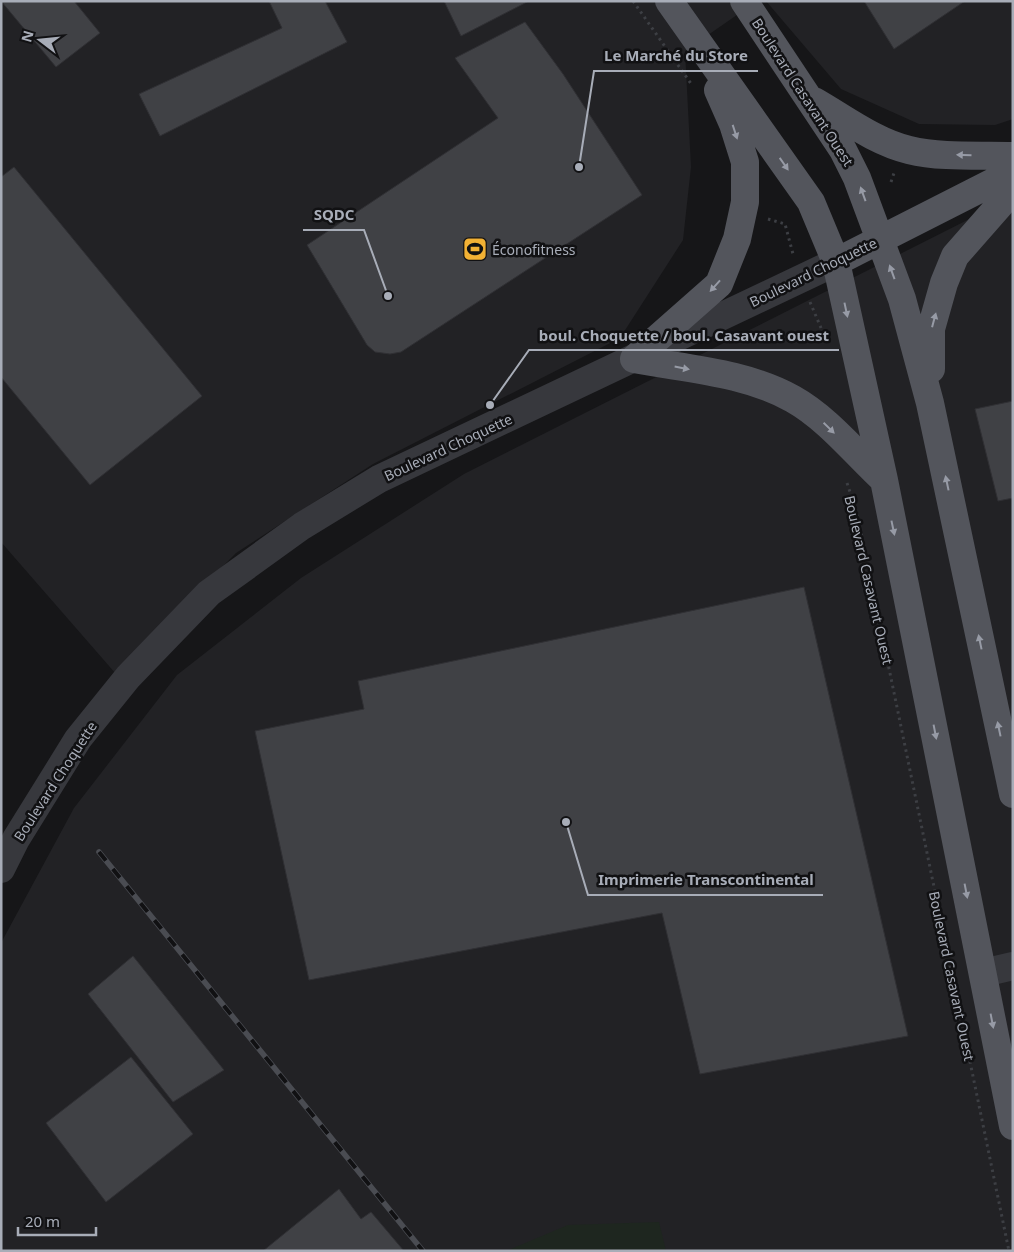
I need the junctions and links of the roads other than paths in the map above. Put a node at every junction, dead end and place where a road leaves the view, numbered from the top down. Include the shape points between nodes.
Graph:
1 (669, 1) edge
2 (744, 1) edge
3 (695, 39) junction
4 (811, 99) junction
5 (1013, 156) edge
6 (1013, 172) edge
7 (1013, 190) edge
8 (880, 239) junction
9 (836, 262) junction
10 (634, 358) junction
11 (930, 403) junction
12 (884, 480) junction
13 (1013, 794) edge
14 (1, 869) edge
15 (1013, 966) edge
16 (982, 973) junction
17 (1013, 1126) edge

1 - 3 main road
2 - 4 main road, Boulevard Casavant Ouest
3 -> 9 main road via 811,202
3 -> 10 main road via 733,124 745,162 744,211 737,240 719,284
5 -> 4 main road via 932,154 908,150 880,139
8 -> 4 main road, Boulevard Casavant Ouest via 858,178
6 - 8 main road, Boulevard Choquette
11 -> 7 main road via 931,329 947,275 955,256
8 - 9 main road, Boulevard Choquette
11 -> 8 main road, Boulevard Casavant Ouest via 902,299
9 - 10 street, Boulevard Choquette
9 -> 12 main road
10 -> 12 main road via 753,381 793,399 819,418
10 - 14 street, Boulevard Choquette via 380,479 302,526 209,593 128,677 78,739
13 -> 11 main road, Boulevard Casavant Ouest
12 -> 16 main road
15 - 16 street
16 -> 17 main road

